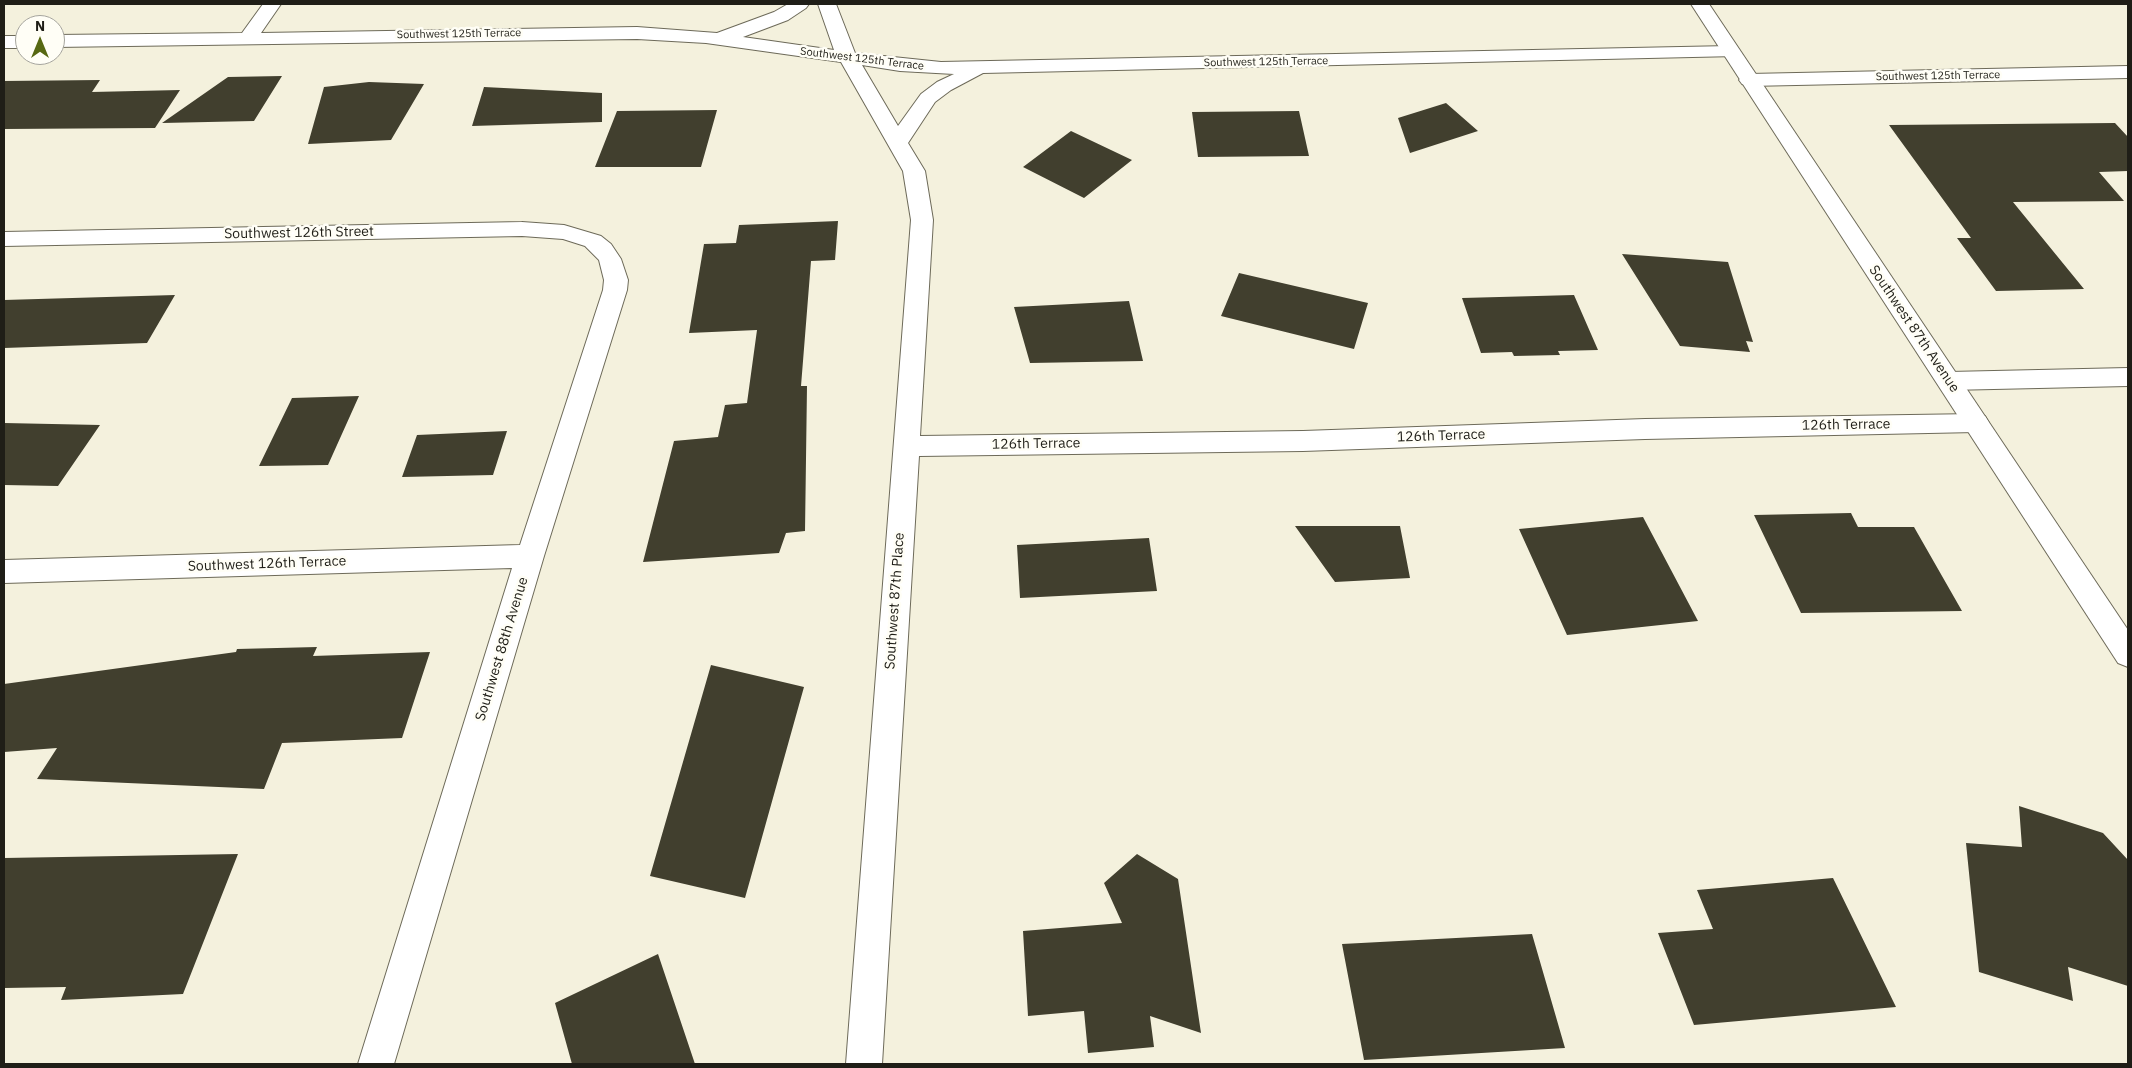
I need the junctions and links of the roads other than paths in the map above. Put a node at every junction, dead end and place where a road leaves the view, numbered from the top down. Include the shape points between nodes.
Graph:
1 (272, 4) edge
2 (800, 4) edge
3 (827, 4) edge
4 (1700, 4) edge
5 (248, 38) junction
6 (721, 38) junction
7 (65, 41) edge
8 (1730, 52) junction
9 (849, 58) junction
10 (980, 68) junction
11 (2128, 72) edge
12 (1749, 80) junction
13 (898, 142) junction
14 (4, 239) edge
15 (593, 241) joint
16 (2128, 377) edge
17 (1949, 381) junction
18 (1976, 424) junction
19 (905, 446) junction
20 (530, 556) junction
21 (4, 571) edge
22 (2128, 654) edge
23 (376, 1064) edge
24 (864, 1064) edge

1 - 5 street
2 - 6 street via 781,16
3 - 9 street, Southwest 87th Place
4 - 8 street, Southwest 87th Avenue
5 - 6 street, Southwest 125th Terrace via 586,33
5 - 7 street, Southwest 125th Terrace
6 - 9 street, Southwest 125th Terrace
8 - 10 street, Southwest 125th Terrace
8 - 12 street, Southwest 87th Avenue
9 - 10 street, Southwest 125th Terrace via 921,67
9 - 13 street, Southwest 87th Place
10 - 13 street via 928,98
11 - 12 street, Southwest 125th Terrace
12 - 17 street, Southwest 87th Avenue
13 - 19 street, Southwest 87th Place via 914,171 922,220
14 - 15 street, Southwest 126th Street via 522,229 564,232
15 - 20 street, Southwest 88th Avenue via 610,259 616,280 615,290
16 - 17 street
17 - 18 street, Southwest 87th Avenue
18 - 19 street, 126th Terrace via 1645,429 1303,441
18 - 22 street, Southwest 87th Avenue
19 - 24 street, Southwest 87th Place
20 - 21 street, Southwest 126th Terrace
20 - 23 street, Southwest 88th Avenue

